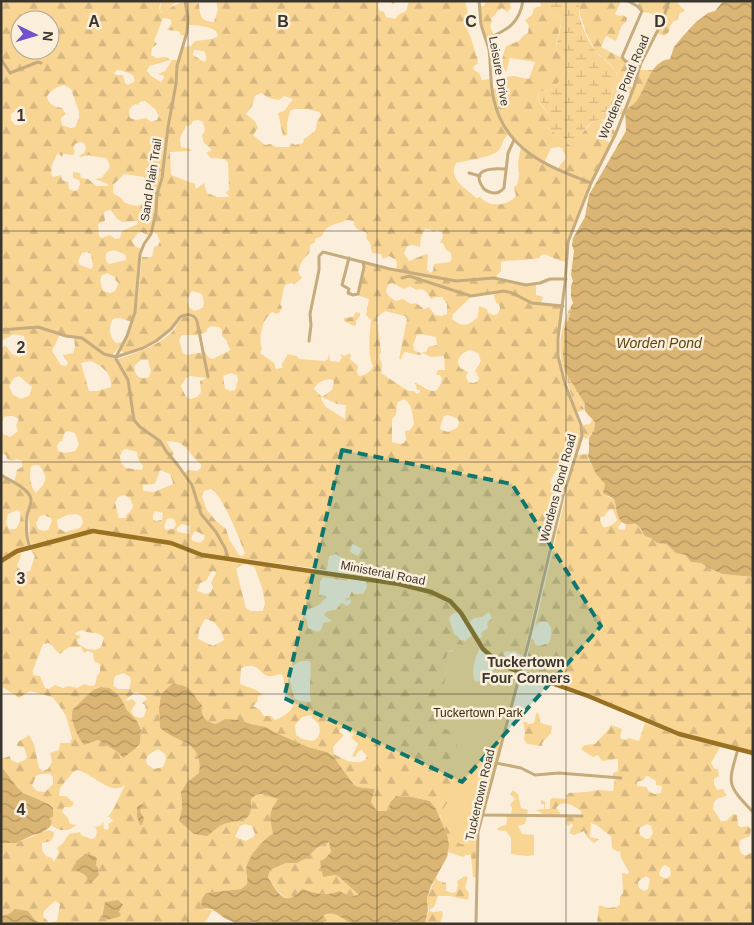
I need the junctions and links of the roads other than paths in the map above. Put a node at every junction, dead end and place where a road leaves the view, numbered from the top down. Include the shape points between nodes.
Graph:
1 (185, 1) edge
2 (478, 1) edge
3 (523, 1) edge
4 (628, 1) edge
5 (669, 1) edge
6 (486, 39) junction
7 (1, 59) edge
8 (41, 63) dead end
9 (640, 67) junction
10 (514, 140) junction
11 (505, 169) junction
12 (469, 173) dead end
13 (480, 176) junction
14 (591, 183) junction
15 (349, 258) junction
16 (363, 262) junction
17 (402, 278) dead end
18 (566, 279) junction
19 (562, 306) junction
20 (1, 330) edge
21 (309, 341) dead end
22 (116, 356) junction
23 (208, 377) dead end
24 (1, 476) edge
25 (30, 548) junction
26 (228, 558) junction
27 (1, 560) edge
28 (520, 672) junction
29 (738, 749) junction
30 (753, 753) edge
31 (496, 764) junction
32 (621, 778) dead end
33 (753, 812) edge
34 (482, 815) junction
35 (582, 816) dead end
36 (476, 924) edge

1 - 22 street, Sand Plain Trail via 188,27 176,66 156,212 151,234 140,254 135,312
2 - 6 street, Leisure Drive
3 - 6 street via 513,24
4 - 9 street via 642,11 622,56
5 - 9 street, Wordens Pond Road
6 - 10 street, Leisure Drive via 495,102 503,124
7 - 8 street via 10,73
9 - 14 street, Wordens Pond Road via 616,133
10 - 11 street
10 - 14 street, Leisure Drive via 544,164
11 - 13 street via 487,168
11 - 13 street via 504,188 499,192 491,193 484,189
12 - 13 street
14 - 18 street, Wordens Pond Road via 568,242
15 - 16 street
15 - 16 street via 342,285 353,296 358,294
15 - 21 street via 326,252 320,254
16 - 18 street via 456,281 494,278 526,285
17 - 19 street via 409,276 471,296 504,291 532,303
18 - 19 street, Wordens Pond Road
19 - 28 street, Wordens Pond Road via 558,356 582,436 563,496
20 - 22 street via 38,327 82,338 104,354
22 - 23 street via 149,345 168,333 180,317 190,315 197,321
22 - 26 street via 128,380 134,420 160,441 192,486 201,514 220,540
24 - 25 street via 27,491 30,497 27,516
25 - 26 main road, Ministerial Road via 98,531 170,543 199,554
25 - 27 main road, Ministerial Road
26 - 28 main road, Ministerial Road via 387,582 437,594 459,611 488,654 506,667
28 - 29 main road, Ministerial Road via 679,734
28 - 31 street, Tuckertown Road
29 - 30 main road, Ministerial Road
29 - 33 street via 730,781
31 - 32 street via 535,774
31 - 34 street, Tuckertown Road
34 - 35 street
34 - 36 street, Tuckertown Road via 477,843

